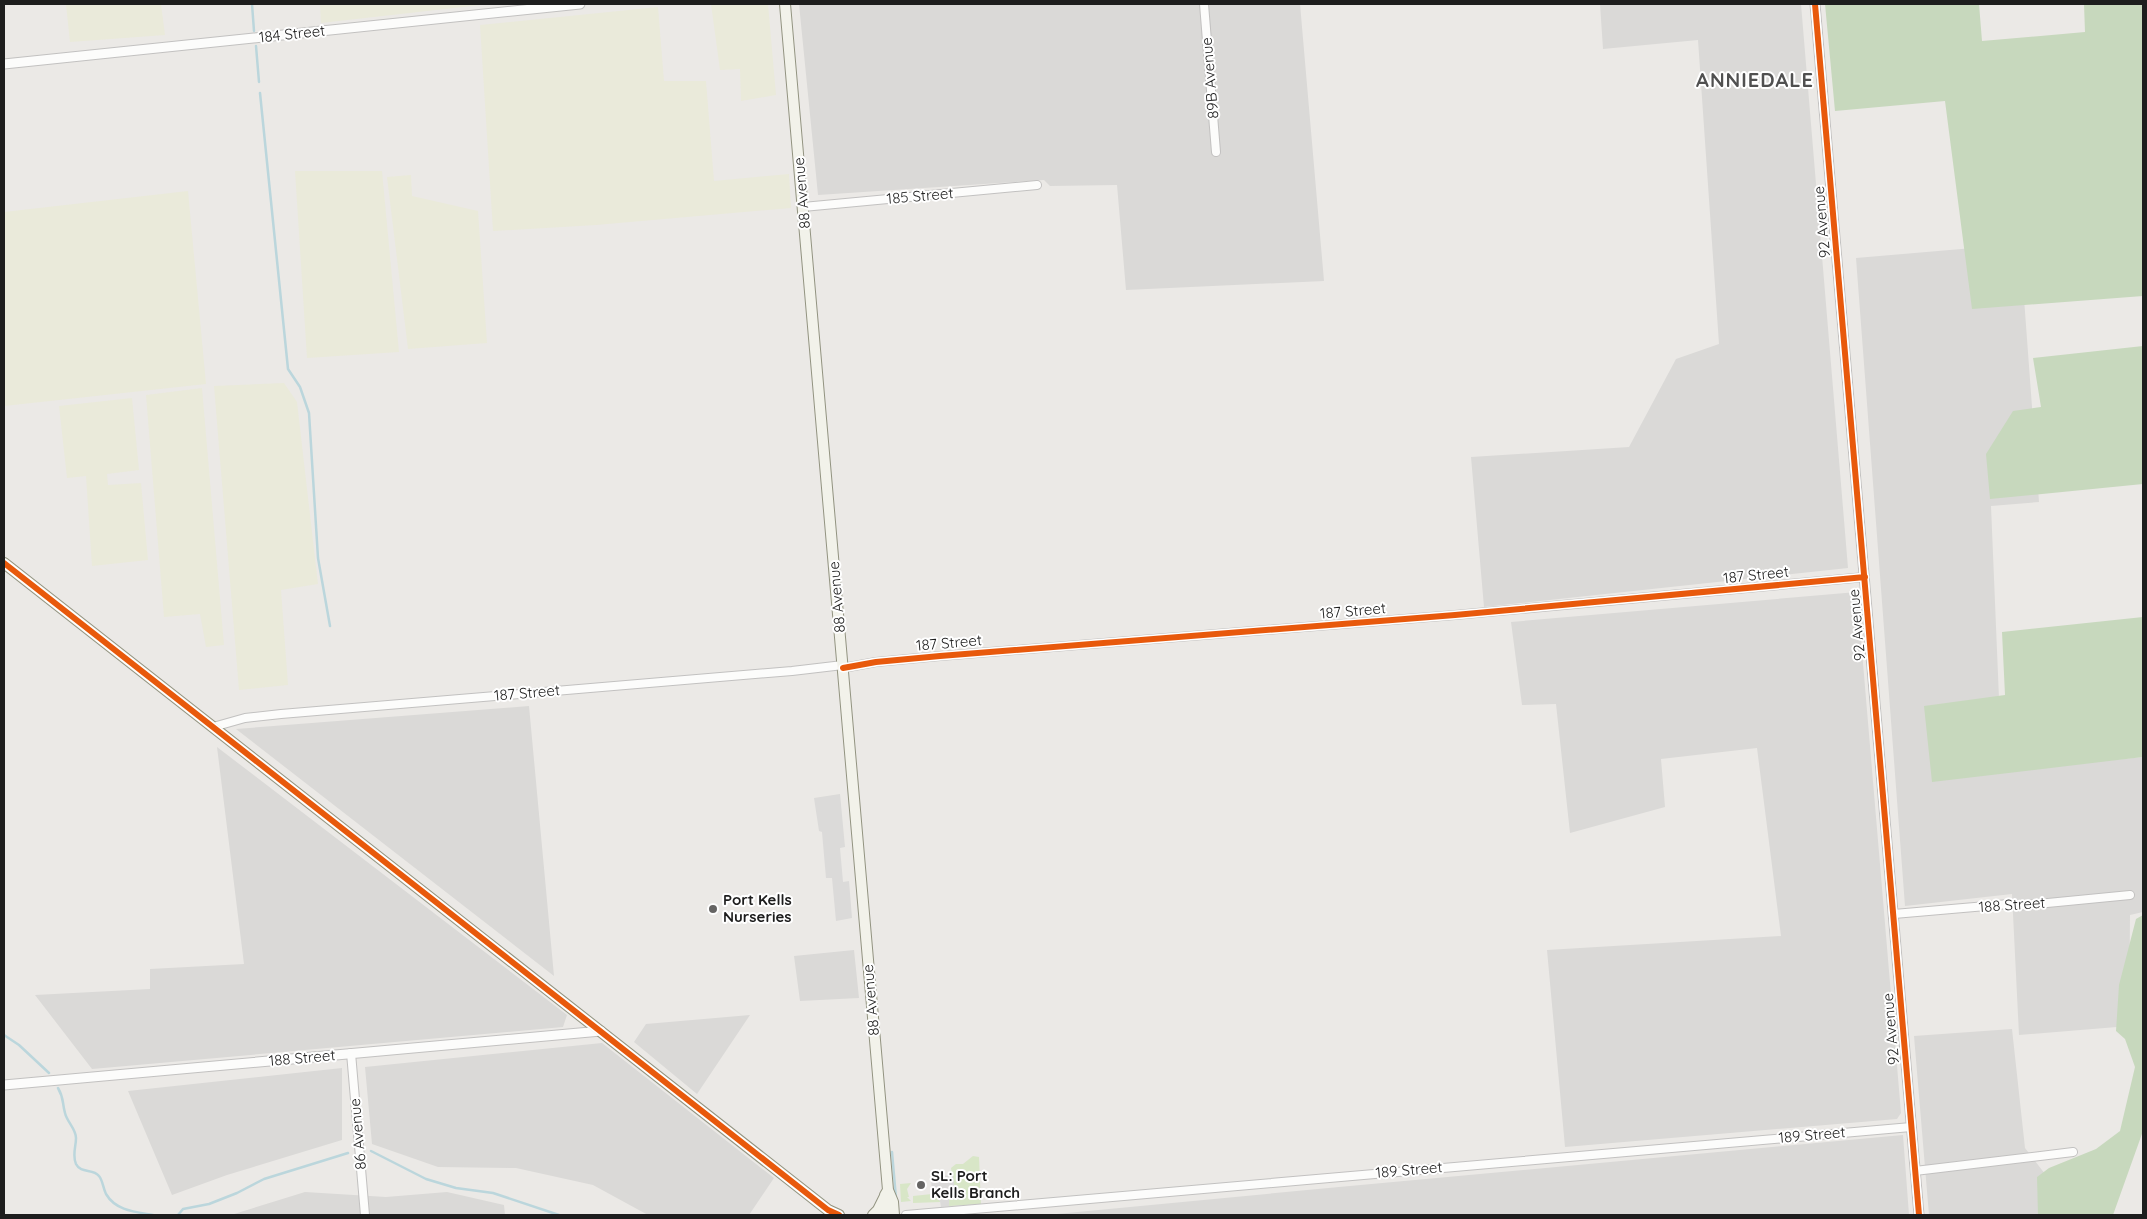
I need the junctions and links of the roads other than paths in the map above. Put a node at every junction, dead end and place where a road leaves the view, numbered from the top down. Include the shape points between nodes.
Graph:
1 (580, 4) edge
2 (785, 4) edge
3 (1204, 4) edge
4 (1815, 4) edge
5 (4, 64) edge
6 (1216, 152) dead end
7 (1037, 185) dead end
8 (803, 206) junction
9 (4, 563) edge
10 (1865, 577) junction
11 (843, 666) junction
12 (213, 727) junction
13 (2130, 895) dead end
14 (1894, 914) junction
15 (601, 1032) junction
16 (351, 1053) junction
17 (4, 1086) edge
18 (1911, 1127) junction
19 (2073, 1152) dead end
20 (1915, 1171) junction
21 (886, 1192) junction
22 (830, 1213) edge
23 (365, 1215) edge
24 (839, 1215) edge
25 (873, 1215) edge
26 (886, 1215) edge
27 (894, 1215) edge
28 (906, 1215) edge
29 (1919, 1215) edge

1 - 5 street, 184 Street
2 - 8 main road, 88 Avenue
3 - 6 street, 89B Avenue
4 - 10 street, 92 Avenue
7 - 8 street, 185 Street
8 - 11 main road, 88 Avenue
9 - 12 main road
10 - 11 street, 187 Street
10 - 14 street, 92 Avenue
11 - 12 street, 187 Street via 272,715 236,719
11 - 21 main road, 88 Avenue
12 - 15 main road
13 - 14 street, 188 Street
14 - 18 street, 92 Avenue
15 - 16 street, 188 Street
15 - 22 main road
16 - 17 street, 188 Street
16 - 23 street, 86 Avenue
18 - 20 street, 92 Avenue
18 - 28 street, 189 Street
19 - 20 street
20 - 29 street, 92 Avenue
21 - 25 main road
21 - 26 main road, 88 Avenue
21 - 27 main road, 88 Avenue via 891,1195
22 - 24 main road

